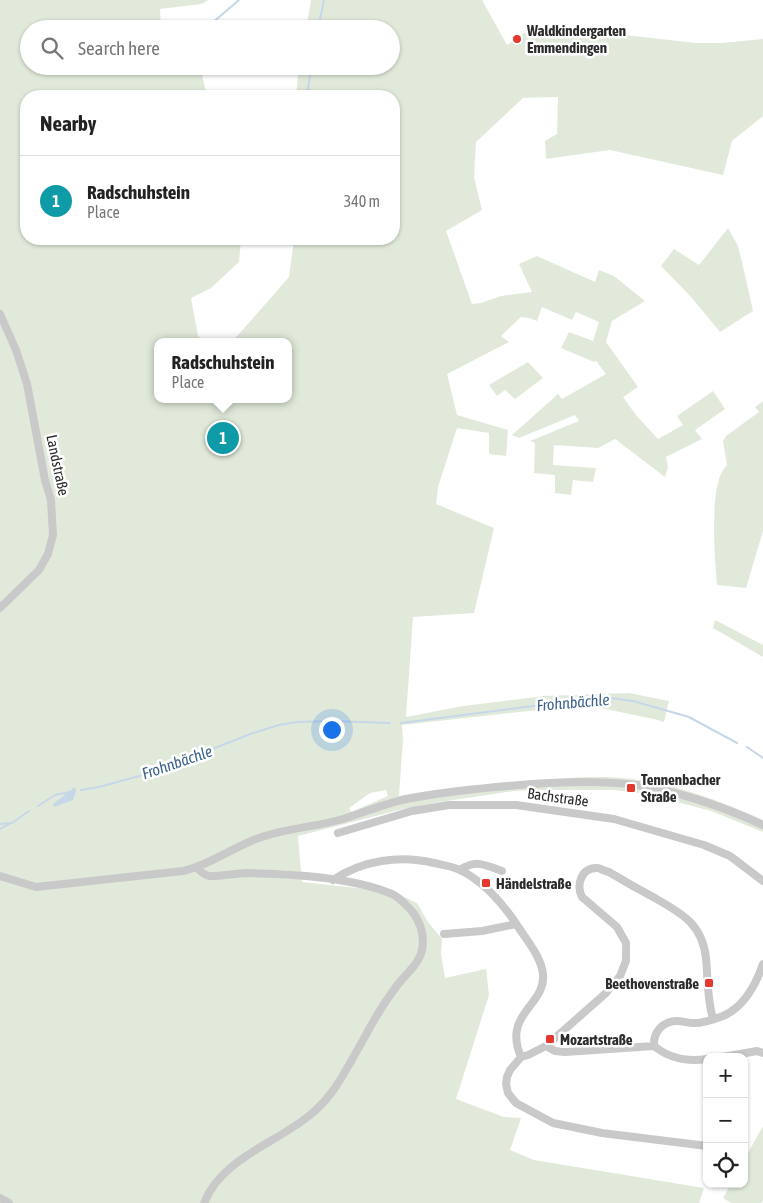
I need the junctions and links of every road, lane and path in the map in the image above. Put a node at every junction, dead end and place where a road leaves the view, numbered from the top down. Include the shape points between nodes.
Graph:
1 (0, 314) edge
2 (0, 608) edge
3 (763, 825) edge
4 (338, 834) dead end
5 (197, 868) junction
6 (460, 870) junction
7 (502, 871) dead end
8 (0, 876) edge
9 (333, 880) junction
10 (763, 881) edge
11 (516, 924) junction
12 (444, 934) dead end
13 (763, 964) edge
14 (761, 977) edge
15 (713, 1019) junction
16 (546, 1046) junction
17 (654, 1046) junction
18 (746, 1053) edge
19 (763, 1053) edge
20 (521, 1057) junction
21 (703, 1060) edge
22 (703, 1146) edge
23 (0, 1198) edge
24 (9, 1203) edge
25 (204, 1203) edge

1 - 2 street, Landstraße via 27,384 51,500 53,535 39,570
3 - 5 street via 696,798 632,784 593,782 502,786 411,798 259,838
4 - 10 street, Bachstraße via 412,811 449,805 516,806 614,819 704,845 730,856
5 - 8 street via 36,887
5 - 9 street via 210,876 285,874
6 - 7 street via 476,863
6 - 9 street via 400,858 345,871
6 - 11 street via 494,895
9 - 25 street via 394,895 419,922 424,939 421,953 385,1003 338,1086 310,1115 245,1156 223,1174
11 - 12 street
11 - 20 street via 542,965 543,977 542,986 519,1022 515,1036
13 - 14 street
14 - 15 street via 733,1010
15 - 16 street via 706,958 693,924 676,910 609,872 591,869 583,874 579,891 617,927 626,943 626,961 620,976 606,993
15 - 17 street via 694,1024 670,1022 658,1029
16 - 17 street via 565,1052
16 - 20 street
17 - 21 street via 677,1059 692,1062
18 - 19 street
20 - 22 street via 507,1077 508,1093 516,1103 553,1123 602,1134
23 - 24 street

